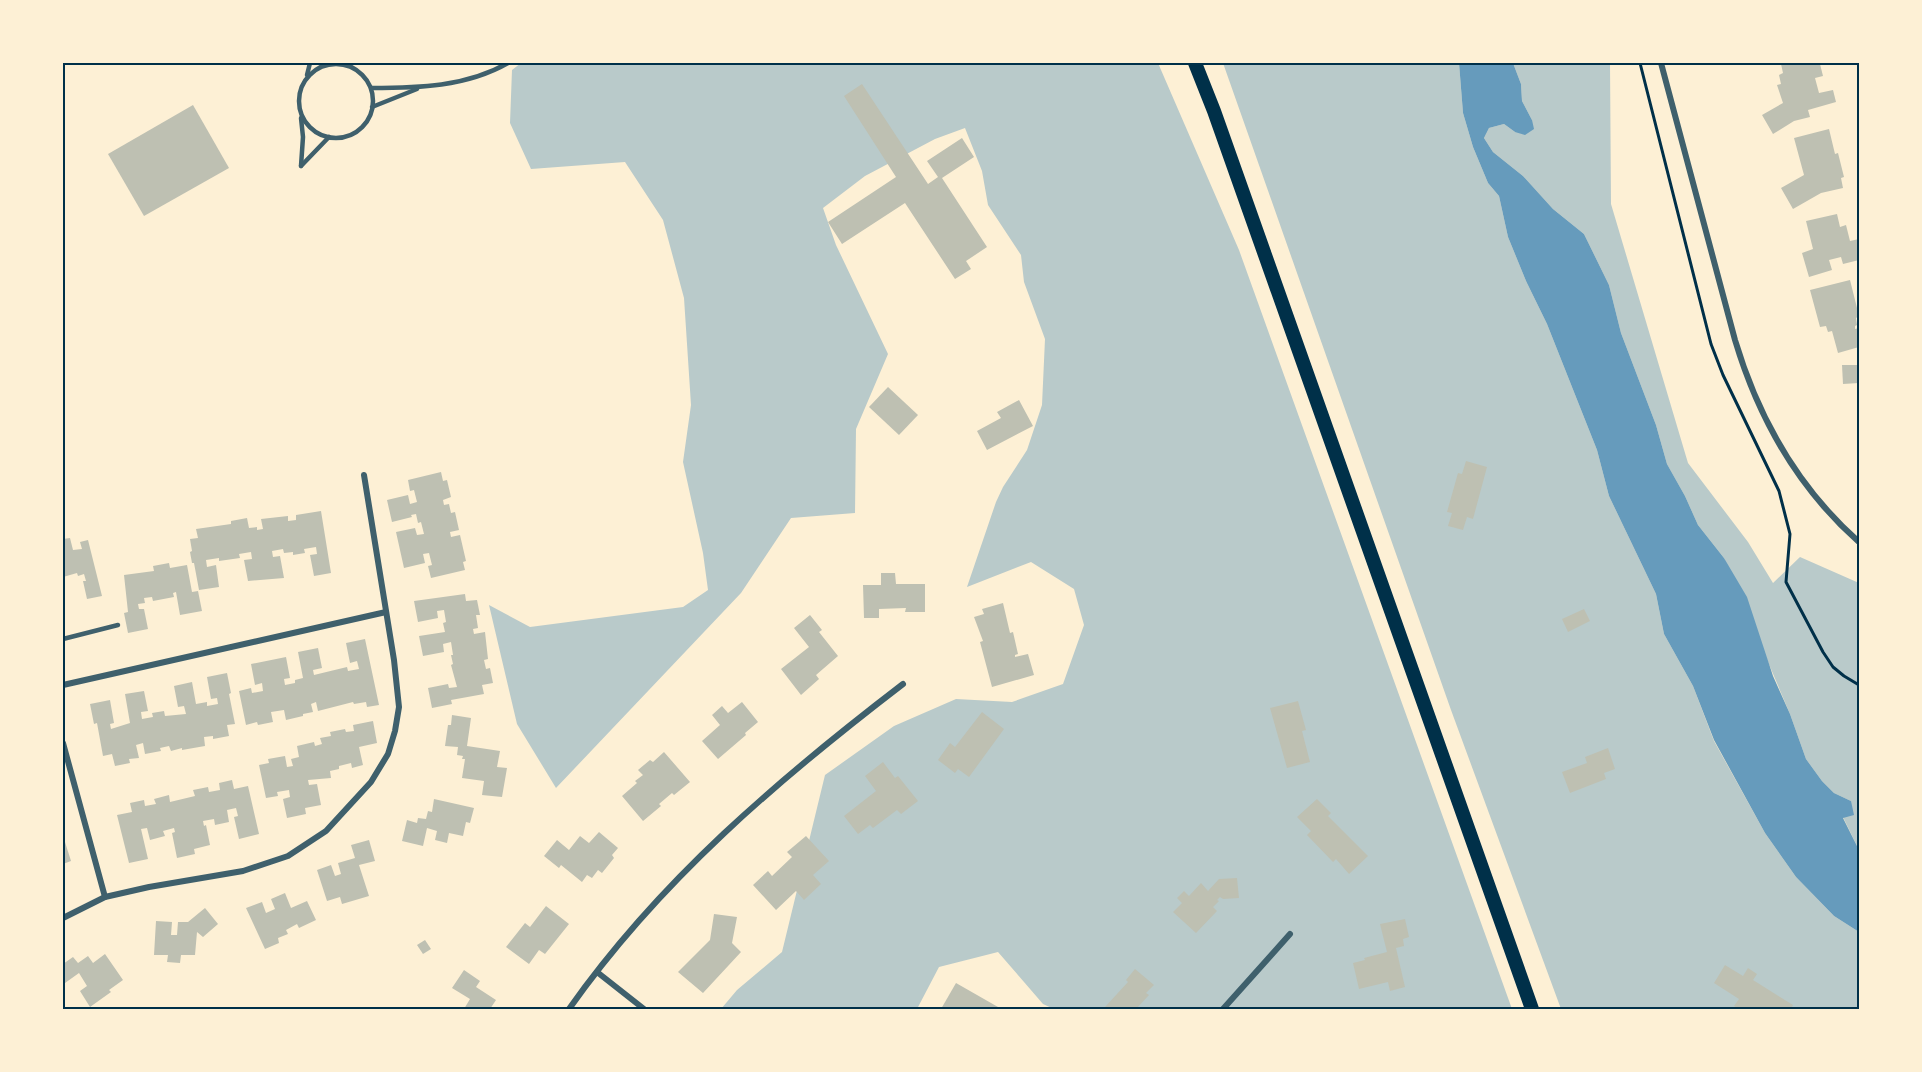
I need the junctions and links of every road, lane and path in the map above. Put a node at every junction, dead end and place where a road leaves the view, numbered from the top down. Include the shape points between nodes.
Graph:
1 (310, 63) edge
2 (342, 63) edge
3 (508, 63) edge
4 (1195, 63) edge
5 (1640, 63) edge
6 (1660, 63) edge
7 (307, 76) junction
8 (370, 88) junction
9 (419, 88) junction
10 (372, 107) junction
11 (301, 113) junction
12 (329, 137) junction
13 (364, 475) dead end
14 (1859, 542) edge
15 (386, 612) junction
16 (118, 625) dead end
17 (63, 639) edge
18 (903, 684) dead end
19 (63, 685) edge
20 (1859, 685) edge
21 (63, 743) edge
22 (105, 897) junction
23 (63, 918) edge
24 (1290, 934) dead end
25 (597, 972) junction
26 (569, 1009) edge
27 (644, 1009) edge
28 (1223, 1009) edge
29 (1532, 1009) edge

1 - 7 lane
2 - 7 lane via 317,68
2 - 8 lane via 360,72
3 - 9 lane via 458,82
4 - 29 main road
5 - 20 path via 1711,344 1779,491 1790,534 1786,582 1833,667
6 - 14 street via 1749,383 1773,435 1798,474
7 - 11 lane via 299,94
8 - 9 lane
8 - 10 lane
9 - 10 lane
10 - 12 lane via 369,118 352,134
11 - 12 lane via 312,129
11 - 12 lane via 301,166
13 - 15 street
15 - 19 street
15 - 22 street via 399,707 395,731 376,775 338,819 301,849 266,865
16 - 17 lane
18 - 25 street via 747,811 660,897
21 - 22 street
22 - 23 street
24 - 28 street
25 - 26 street
25 - 27 street

